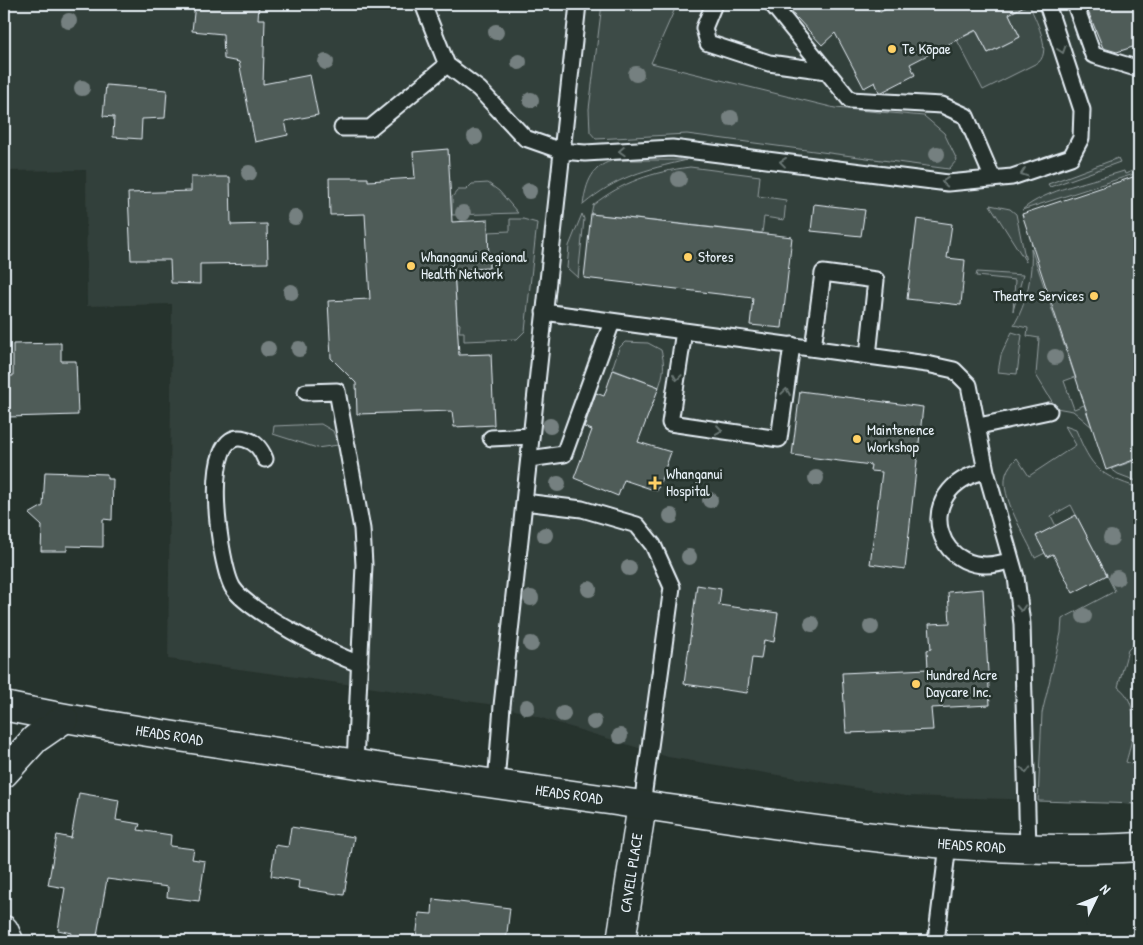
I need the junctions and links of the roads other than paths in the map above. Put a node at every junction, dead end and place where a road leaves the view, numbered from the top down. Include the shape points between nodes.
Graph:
1 (423, 4) edge
2 (714, 4) edge
3 (772, 4) edge
4 (1047, 4) edge
5 (1075, 4) edge
6 (576, 5) edge
7 (447, 64) junction
8 (1139, 69) edge
9 (827, 71) junction
10 (342, 128) dead end
11 (562, 151) junction
12 (993, 179) junction
13 (544, 312) junction
14 (612, 322) junction
15 (684, 330) junction
16 (792, 345) junction
17 (813, 348) junction
18 (868, 356) junction
19 (306, 392) dead end
20 (1049, 411) dead end
21 (979, 426) junction
22 (530, 436) junction
23 (491, 438) dead end
24 (265, 459) dead end
25 (529, 459) junction
26 (986, 471) junction
27 (524, 502) junction
28 (1012, 560) junction
29 (360, 664) junction
30 (4, 706) edge
31 (64, 719) junction
32 (356, 764) junction
33 (4, 773) edge
34 (496, 784) junction
35 (642, 805) junction
36 (948, 845) junction
37 (1139, 847) edge
38 (1028, 849) junction
39 (4, 930) edge
40 (9, 941) edge
41 (621, 941) edge
42 (936, 941) edge

1 - 7 lane
2 - 9 lane via 704,28 708,43 768,63
3 - 9 lane
4 -> 12 lane via 1082,110 1081,138 1071,157 1012,177
5 - 8 lane via 1093,55
6 - 11 lane
7 - 10 lane via 370,128
7 - 11 lane via 479,89 525,138
9 - 12 lane via 850,100 942,105 966,116
12 -> 11 lane via 948,183 672,148 585,153
11 - 13 lane
13 - 14 lane
13 - 22 lane
14 - 15 lane
14 - 25 lane via 564,454
15 - 16 lane
15 -> 16 lane via 670,423 779,438
16 - 17 lane
17 - 18 lane
17 - 18 lane via 823,273 876,280
18 - 21 lane via 927,364 959,373 969,385
19 - 29 lane via 337,391 362,529 364,565
20 - 21 lane
21 - 26 lane
22 - 23 lane
22 - 25 lane
24 - 29 lane via 260,448 241,438 229,441 221,451 217,465 221,543 232,586 244,600 291,630
25 - 27 lane
26 - 28 lane
26 - 28 lane via 969,474 954,484 944,498 939,515 940,532 948,548 961,560 978,566 995,566
27 - 34 lane
27 - 35 lane via 582,509 637,525 653,546 672,587
28 -> 38 lane via 1020,597
29 - 32 lane
30 - 31 main road, HEADS ROAD
31 - 32 main road, HEADS ROAD
31 - 33 main road via 35,739
32 - 34 main road, HEADS ROAD
34 - 35 main road, HEADS ROAD
35 - 36 main road, HEADS ROAD
35 - 41 main road, CAVELL PLACE
36 - 38 main road, HEADS ROAD
36 - 42 lane
37 - 38 main road, HEADS ROAD
39 - 40 main road

